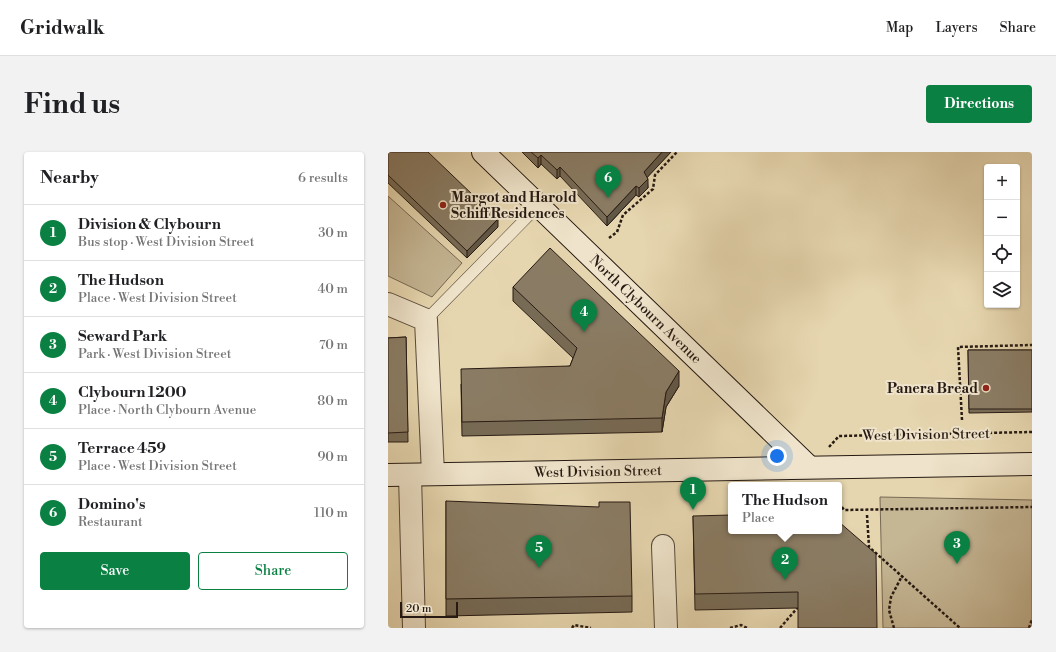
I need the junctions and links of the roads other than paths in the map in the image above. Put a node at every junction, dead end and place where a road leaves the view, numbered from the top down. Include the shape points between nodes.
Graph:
1 (483, 152) edge
2 (539, 205) junction
3 (388, 304) edge
4 (426, 320) junction
5 (1032, 464) edge
6 (809, 467) junction
7 (433, 474) junction
8 (388, 475) edge
9 (410, 475) junction
10 (663, 546) dead end
11 (414, 628) edge
12 (666, 628) edge

1 - 2 main road, North Clybourn Avenue
2 - 4 lane
2 - 6 main road, North Clybourn Avenue
3 - 4 main road
4 - 7 main road
5 - 6 main road, West Division Street
6 - 7 main road, West Division Street
7 - 9 main road, West Division Street
8 - 9 main road, West Division Street
9 - 11 main road
10 - 12 main road

